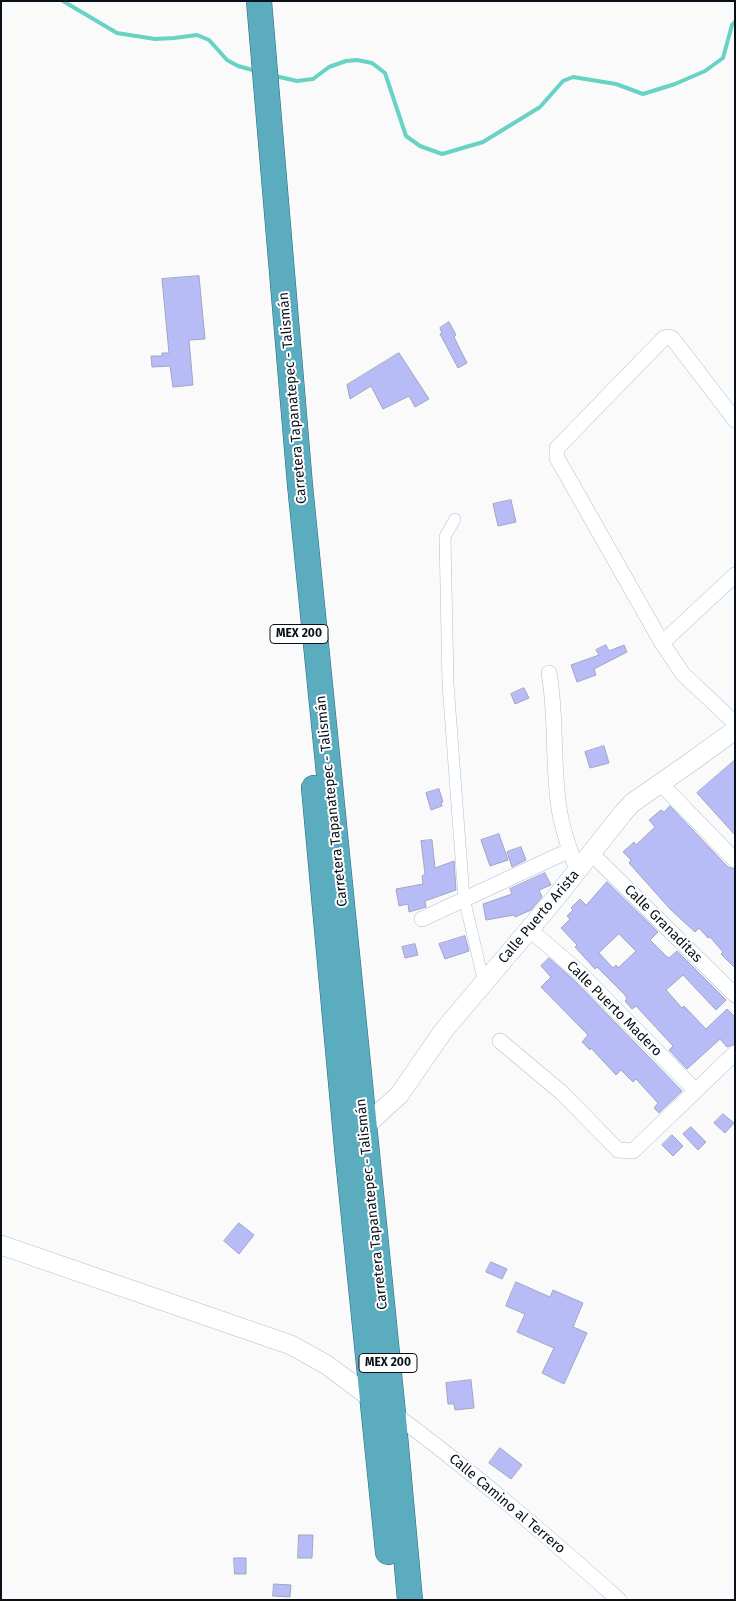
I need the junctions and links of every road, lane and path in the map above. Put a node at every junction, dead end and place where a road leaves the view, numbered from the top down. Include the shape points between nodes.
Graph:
1 (243, 1) edge
2 (259, 1) edge
3 (255, 49) junction
4 (260, 113) junction
5 (735, 420) edge
6 (455, 518) dead end
7 (735, 575) edge
8 (662, 644) junction
9 (549, 673) dead end
10 (735, 723) edge
11 (735, 730) edge
12 (661, 784) junction
13 (570, 850) junction
14 (592, 853) junction
15 (735, 860) edge
16 (577, 871) junction
17 (464, 898) junction
18 (422, 919) dead end
19 (529, 929) junction
20 (484, 983) junction
21 (734, 993) edge
22 (500, 1041) dead end
23 (735, 1053) edge
24 (696, 1091) junction
25 (364, 1127) junction
26 (1, 1245) edge
27 (383, 1407) junction
28 (392, 1600) edge
29 (410, 1600) edge
30 (619, 1600) edge

1 - 3 highway, Carretera Tapanatepec - Talismán / MEX 200
2 - 3 highway, Carretera Tapanatepec - Talismán / MEX 200
3 - 4 highway, Carretera Tapanatepec - Talismán / MEX 200
4 - 25 highway, Carretera Tapanatepec - Talismán / MEX 200
4 - 27 highway, Carretera Tapanatepec - Talismán / MEX 200 via 260,232 348,1159
5 - 8 street via 673,339 668,337 557,448 557,458
6 - 17 street via 445,537 448,665
7 - 8 street
8 - 10 street via 683,674
9 - 13 street via 559,807
11 - 12 street, Calle Puerto Arista
12 - 14 street, Calle Puerto Arista via 632,802
12 - 15 street
13 - 16 street
13 - 17 street
14 - 16 street, Calle Puerto Arista
14 - 21 street, Calle Granaditas
16 - 19 street, Calle Puerto Arista
17 - 18 street
17 - 20 street
19 - 20 street, Calle Puerto Arista
19 - 24 street, Calle Puerto Madero via 580,973
20 - 25 street, Calle Puerto Arista via 444,1030 399,1096
22 - 24 street via 561,1092 618,1150 633,1151
23 - 24 street
25 - 27 highway, Carretera Tapanatepec - Talismán / MEX 200
26 - 27 street via 291,1345 327,1365
27 - 28 highway, Carretera Tapanatepec - Talismán / MEX 200
27 - 29 highway, Carretera Tapanatepec - Talismán / MEX 200
27 - 30 street, Calle Camino al Terrero via 434,1443

